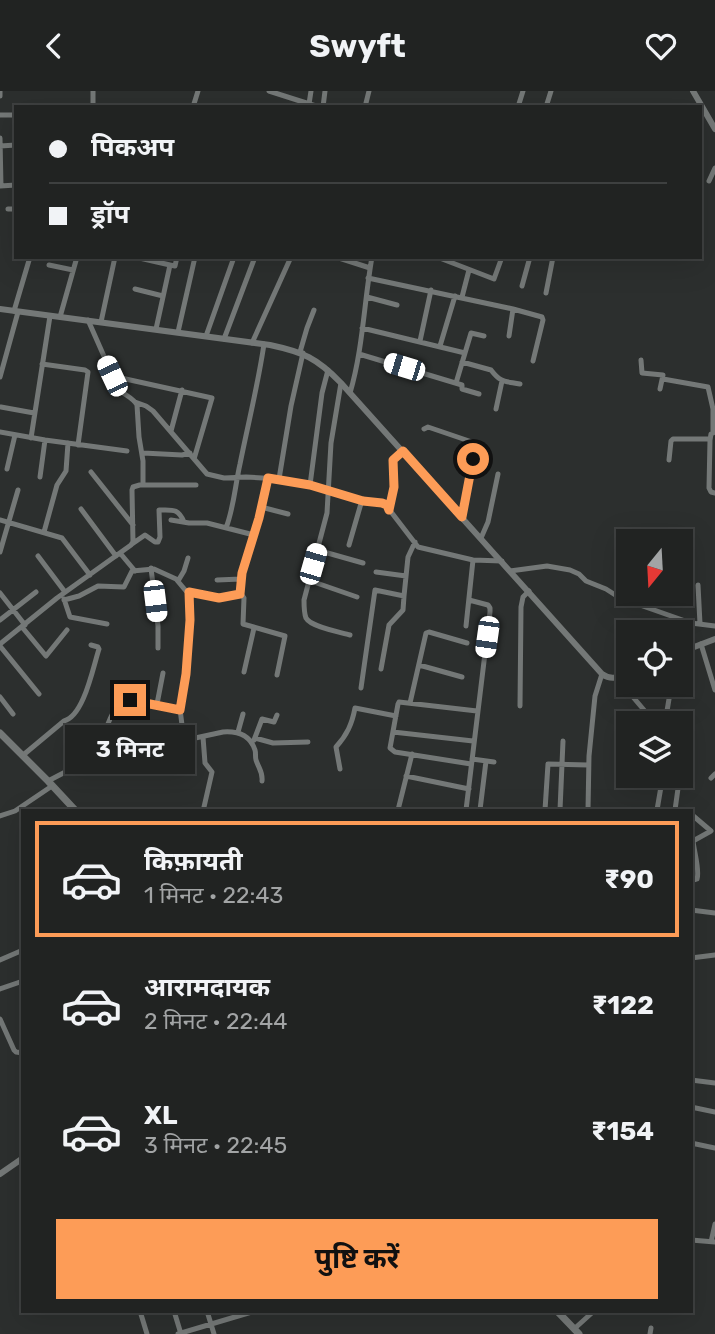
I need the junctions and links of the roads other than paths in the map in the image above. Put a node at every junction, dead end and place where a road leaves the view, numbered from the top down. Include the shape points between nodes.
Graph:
1 (269, 91) edge
2 (311, 91) edge
3 (309, 104) junction
4 (313, 105) edge
5 (702, 107) edge
6 (715, 129) edge
7 (0, 138) edge
8 (0, 146) edge
9 (715, 168) edge
10 (709, 181) dead end
11 (0, 186) edge
12 (8, 209) dead end
13 (14, 209) edge
14 (29, 259) edge
15 (76, 259) edge
16 (115, 259) edge
17 (149, 259) edge
18 (177, 259) edge
19 (195, 259) edge
20 (254, 259) edge
21 (290, 259) edge
22 (342, 259) edge
23 (372, 259) edge
24 (501, 259) edge
25 (529, 259) edge
26 (553, 259) edge
27 (233, 260) dead end
28 (453, 260) edge
29 (49, 265) dead end
30 (170, 265) junction
31 (370, 268) junction
32 (73, 270) junction
33 (469, 270) junction
34 (368, 278) junction
35 (522, 286) dead end
36 (135, 289) dead end
37 (431, 290) junction
38 (546, 293) dead end
39 (163, 296) junction
40 (455, 296) junction
41 (367, 297) junction
42 (462, 297) junction
43 (397, 305) dead end
44 (0, 309) edge
45 (16, 309) junction
46 (513, 309) junction
47 (314, 310) dead end
48 (61, 314) junction
49 (50, 316) junction
50 (101, 319) junction
51 (88, 320) junction
52 (157, 327) junction
53 (362, 328) junction
54 (178, 329) junction
55 (207, 334) junction
56 (509, 335) dead end
57 (225, 336) junction
58 (484, 336) dead end
59 (253, 340) junction
60 (419, 341) junction
61 (264, 344) junction
62 (440, 346) junction
63 (301, 350) junction
64 (465, 353) junction
65 (359, 354) junction
66 (641, 360) dead end
67 (533, 361) dead end
68 (462, 362) junction
69 (42, 364) junction
70 (328, 370) junction
71 (112, 376) junction
72 (0, 377) edge
73 (663, 379) junction
74 (502, 381) junction
75 (341, 383) junction
76 (456, 383) junction
77 (520, 384) dead end
78 (660, 389) dead end
79 (182, 390) junction
80 (351, 390) junction
81 (480, 394) dead end
82 (135, 402) junction
83 (1, 407) edge
84 (496, 409) dead end
85 (34, 413) junction
86 (424, 429) dead end
87 (171, 431) junction
88 (0, 432) edge
89 (714, 432) edge
90 (16, 435) junction
91 (31, 438) junction
92 (710, 439) junction
93 (44, 440) junction
94 (68, 443) junction
95 (78, 445) junction
96 (127, 451) dead end
97 (403, 451) junction
98 (143, 453) junction
99 (192, 456) junction
100 (669, 460) dead end
101 (7, 469) dead end
102 (91, 472) dead end
103 (498, 474) dead end
104 (40, 477) dead end
105 (237, 477) junction
106 (268, 478) junction
107 (279, 479) junction
108 (142, 485) junction
109 (196, 485) dead end
110 (310, 485) junction
111 (18, 490) dead end
112 (330, 490) junction
113 (715, 493) edge
114 (362, 500) junction
115 (261, 507) junction
116 (81, 509) dead end
117 (389, 510) junction
118 (288, 514) dead end
119 (462, 517) junction
120 (0, 520) edge
121 (171, 520) dead end
122 (9, 522) junction
123 (184, 522) junction
124 (133, 525) junction
125 (226, 528) junction
126 (44, 532) junction
127 (254, 535) junction
128 (481, 538) junction
129 (415, 543) junction
130 (132, 544) junction
131 (349, 545) dead end
132 (317, 550) junction
133 (0, 552) edge
134 (118, 554) junction
135 (38, 556) dead end
136 (188, 558) dead end
137 (474, 560) junction
138 (502, 561) junction
139 (363, 563) dead end
140 (151, 568) junction
141 (135, 571) junction
142 (510, 571) junction
143 (376, 572) dead end
144 (90, 575) junction
145 (406, 576) junction
146 (241, 579) junction
147 (216, 580) dead end
148 (309, 580) junction
149 (178, 581) junction
150 (698, 585) dead end
151 (529, 591) junction
152 (36, 592) dead end
153 (189, 592) junction
154 (0, 593) edge
155 (240, 594) junction
156 (404, 596) junction
157 (64, 597) junction
158 (357, 597) dead end
159 (469, 600) junction
160 (14, 610) junction
161 (0, 621) edge
162 (107, 624) dead end
163 (700, 624) junction
164 (24, 626) junction
165 (466, 626) dead end
166 (715, 626) edge
167 (254, 628) junction
168 (67, 630) dead end
169 (350, 635) dead end
170 (715, 639) edge
171 (467, 643) dead end
172 (701, 644) junction
173 (91, 645) dead end
174 (1, 646) edge
175 (693, 647) edge
176 (158, 648) dead end
177 (419, 665) junction
178 (382, 669) dead end
179 (244, 672) dead end
180 (163, 673) dead end
181 (602, 674) junction
182 (277, 675) dead end
183 (462, 677) dead end
184 (616, 677) edge
185 (361, 688) dead end
186 (715, 690) edge
187 (39, 694) dead end
188 (0, 697) edge
189 (634, 697) edge
190 (410, 703) junction
191 (157, 704) junction
192 (520, 706) dead end
193 (180, 710) junction
194 (477, 711) junction
195 (645, 711) edge
196 (13, 714) dead end
197 (243, 714) dead end
198 (277, 715) dead end
199 (396, 716) junction
200 (238, 732) junction
201 (393, 732) junction
202 (0, 733) edge
203 (204, 737) junction
204 (184, 741) junction
205 (253, 741) junction
206 (473, 741) junction
207 (563, 741) dead end
208 (308, 742) dead end
209 (412, 754) junction
210 (22, 756) junction
211 (101, 759) junction
212 (486, 761) junction
213 (471, 762) junction
214 (495, 762) dead end
215 (561, 764) junction
216 (588, 765) junction
217 (340, 769) dead end
218 (406, 776) junction
219 (262, 781) dead end
220 (50, 783) junction
221 (661, 788) edge
222 (678, 788) edge
223 (469, 789) junction
224 (204, 807) dead end
225 (676, 808) edge
226 (74, 809) edge
227 (398, 809) edge
228 (466, 809) edge
229 (480, 809) edge
230 (545, 809) edge
231 (560, 809) edge
232 (588, 809) edge
233 (657, 809) edge
234 (683, 809) edge
235 (693, 815) edge
236 (0, 816) edge
237 (693, 841) edge
238 (693, 841) edge
239 (693, 880) edge
240 (693, 910) edge
241 (715, 912) edge
242 (21, 951) edge
243 (715, 955) edge
244 (693, 958) edge
245 (0, 960) edge
246 (21, 982) edge
247 (0, 989) edge
248 (0, 1019) edge
249 (21, 1052) edge
250 (693, 1080) edge
251 (715, 1083) edge
252 (693, 1107) edge
253 (715, 1112) edge
254 (693, 1143) edge
255 (715, 1148) edge
256 (21, 1159) edge
257 (0, 1174) edge
258 (715, 1224) edge
259 (693, 1240) edge
260 (713, 1242) edge
261 (141, 1313) edge
262 (175, 1313) edge
263 (208, 1313) edge
264 (248, 1313) edge
265 (561, 1313) edge
266 (592, 1313) edge
267 (211, 1324) junction
268 (575, 1332) edge
269 (147, 1334) edge
270 (180, 1334) edge
271 (214, 1334) edge

1 - 3 street
2 - 3 street
3 - 4 street
5 - 6 street
7 - 8 street
8 - 11 street
9 - 10 street
12 - 13 street
14 - 45 street
15 - 32 street
16 - 50 street
17 - 30 street
18 - 30 street via 175,266
19 - 54 street
20 - 57 street
21 - 59 street
22 - 31 street
23 - 31 street
24 - 33 street via 494,278
25 - 35 street
26 - 38 street
27 - 55 street
28 - 33 street
29 - 32 street
30 - 39 street
31 - 34 street
32 - 48 street
33 - 42 street
34 - 37 street
34 - 41 street
36 - 39 street
37 - 40 street
37 - 60 street
39 - 52 street
40 - 42 street
40 - 62 street
41 - 43 street
41 - 53 street
42 - 46 street
44 - 45 street
45 - 49 street
45 - 72 street
46 - 56 street
46 - 67 street via 543,319
47 - 63 street
48 - 49 street
48 - 51 street
49 - 69 street
50 - 51 street
50 - 52 street
51 - 71 street
52 - 54 street
53 - 60 street
53 - 65 street
54 - 55 street
55 - 57 street
57 - 59 street
58 - 64 street via 471,333
59 - 61 street
60 - 62 street
61 - 63 street
61 - 105 street
62 - 64 street
63 - 70 street
63 - 107 street
64 - 68 street
65 - 76 street
65 - 80 street
66 - 73 street via 642,373 662,374
68 - 74 street via 491,370
68 - 76 street
69 - 85 street
69 - 95 street via 88,372
70 - 75 street
70 - 110 street
71 - 79 street
71 - 82 street via 120,391
73 - 78 street
73 - 89 street via 708,387
74 - 77 street
74 - 84 street
75 - 80 street
75 - 112 street via 331,443
76 - 81 street
79 - 87 street
79 - 99 street via 213,398
80 - 97 street
82 - 87 street via 149,407
82 - 98 street
83 - 85 street
85 - 91 street
86 - 119 street via 475,443
87 - 99 street
88 - 90 street
89 - 92 street
90 - 91 street
90 - 101 street
91 - 93 street
92 - 100 street via 673,439
92 - 113 street via 709,488
93 - 94 street
93 - 104 street
94 - 95 street
94 - 126 street via 66,471 57,485
95 - 96 street
97 - 117 street via 393,460
97 - 119 street
98 - 99 street
98 - 108 street
99 - 105 street via 207,474
102 - 124 street
103 - 128 street
105 - 106 street
105 - 125 street
106 - 107 street
106 - 115 street
107 - 110 street
108 - 109 street
108 - 124 street via 131,489
110 - 112 street
111 - 122 street
112 - 114 street
112 - 132 street
114 - 117 street via 382,503
114 - 131 street
115 - 118 street
115 - 127 street
116 - 134 street
117 - 129 street
119 - 128 street
120 - 122 street
121 - 123 street
122 - 126 street
122 - 133 street
123 - 125 street
123 - 130 street via 176,511 159,510 158,542 145,535
124 - 130 street
125 - 127 street
126 - 144 street via 64,539
127 - 146 street
128 - 138 street
129 - 137 street
129 - 145 street
130 - 134 street
132 - 139 street
132 - 148 street
134 - 141 street
134 - 144 street
135 - 157 street
136 - 149 street
137 - 138 street
137 - 159 street
138 - 142 street
140 - 141 street
140 - 149 street
140 - 176 street
141 - 157 street via 124,587 98,586 79,596
142 - 151 street
142 - 163 street via 547,566 570,570 620,598
143 - 145 street
144 - 157 street
145 - 156 street
146 - 147 street
146 - 155 street
148 - 158 street
148 - 169 street via 304,600 308,621
149 - 153 street
150 - 163 street
151 - 181 street
151 - 192 street via 521,607
152 - 160 street
153 - 155 street via 219,598
153 - 193 street
154 - 160 street
155 - 167 street via 244,597 242,622
156 - 178 street via 403,610 390,623
156 - 185 street via 375,590
157 - 162 street via 70,617
157 - 164 street
159 - 165 street
159 - 194 street via 490,608
160 - 161 street
160 - 164 street
163 - 166 street
164 - 168 street via 47,656
164 - 174 street
167 - 179 street
167 - 182 street via 285,636
170 - 172 street
171 - 177 street via 427,633
172 - 175 street
172 - 186 street
173 - 210 street via 99,649 83,701 71,719
174 - 187 street
177 - 183 street
177 - 190 street
180 - 191 street
181 - 184 street
181 - 216 street via 595,696
188 - 196 street
189 - 195 street
190 - 194 street
190 - 199 street via 399,702
191 - 193 street
191 - 211 street via 131,699 128,707 117,706 105,733
193 - 204 street
194 - 206 street
197 - 200 street
198 - 205 street via 274,722 262,719
199 - 201 street
199 - 217 street via 355,708 353,721 336,748
200 - 203 street
200 - 205 street
201 - 206 street
201 - 209 street via 391,750
202 - 210 main road
203 - 204 street
203 - 224 street via 205,763 212,773
204 - 211 street
205 - 208 street
205 - 219 street
206 - 213 street
207 - 215 street
209 - 213 street
209 - 218 street
210 - 220 main road
211 - 220 street via 73,768
212 - 213 street
212 - 214 street
212 - 229 street
213 - 223 street
215 - 216 street
215 - 230 street via 547,765
215 - 231 street
216 - 232 street
218 - 223 street
218 - 227 street
220 - 226 main road
220 - 236 street via 15,811
221 - 233 street
222 - 225 street
223 - 228 street
225 - 234 street
235 - 238 street via 711,831
237 - 239 street via 699,875
240 - 241 street
242 - 245 street
243 - 244 street
246 - 247 street
248 - 249 street via 14,1050
250 - 251 street
252 - 253 street
254 - 255 street
256 - 257 street
258 - 260 street
259 - 260 street
261 - 269 street
262 - 270 street
263 - 267 street
264 - 267 street
265 - 268 main road
266 - 268 street
267 - 270 street
267 - 271 street

